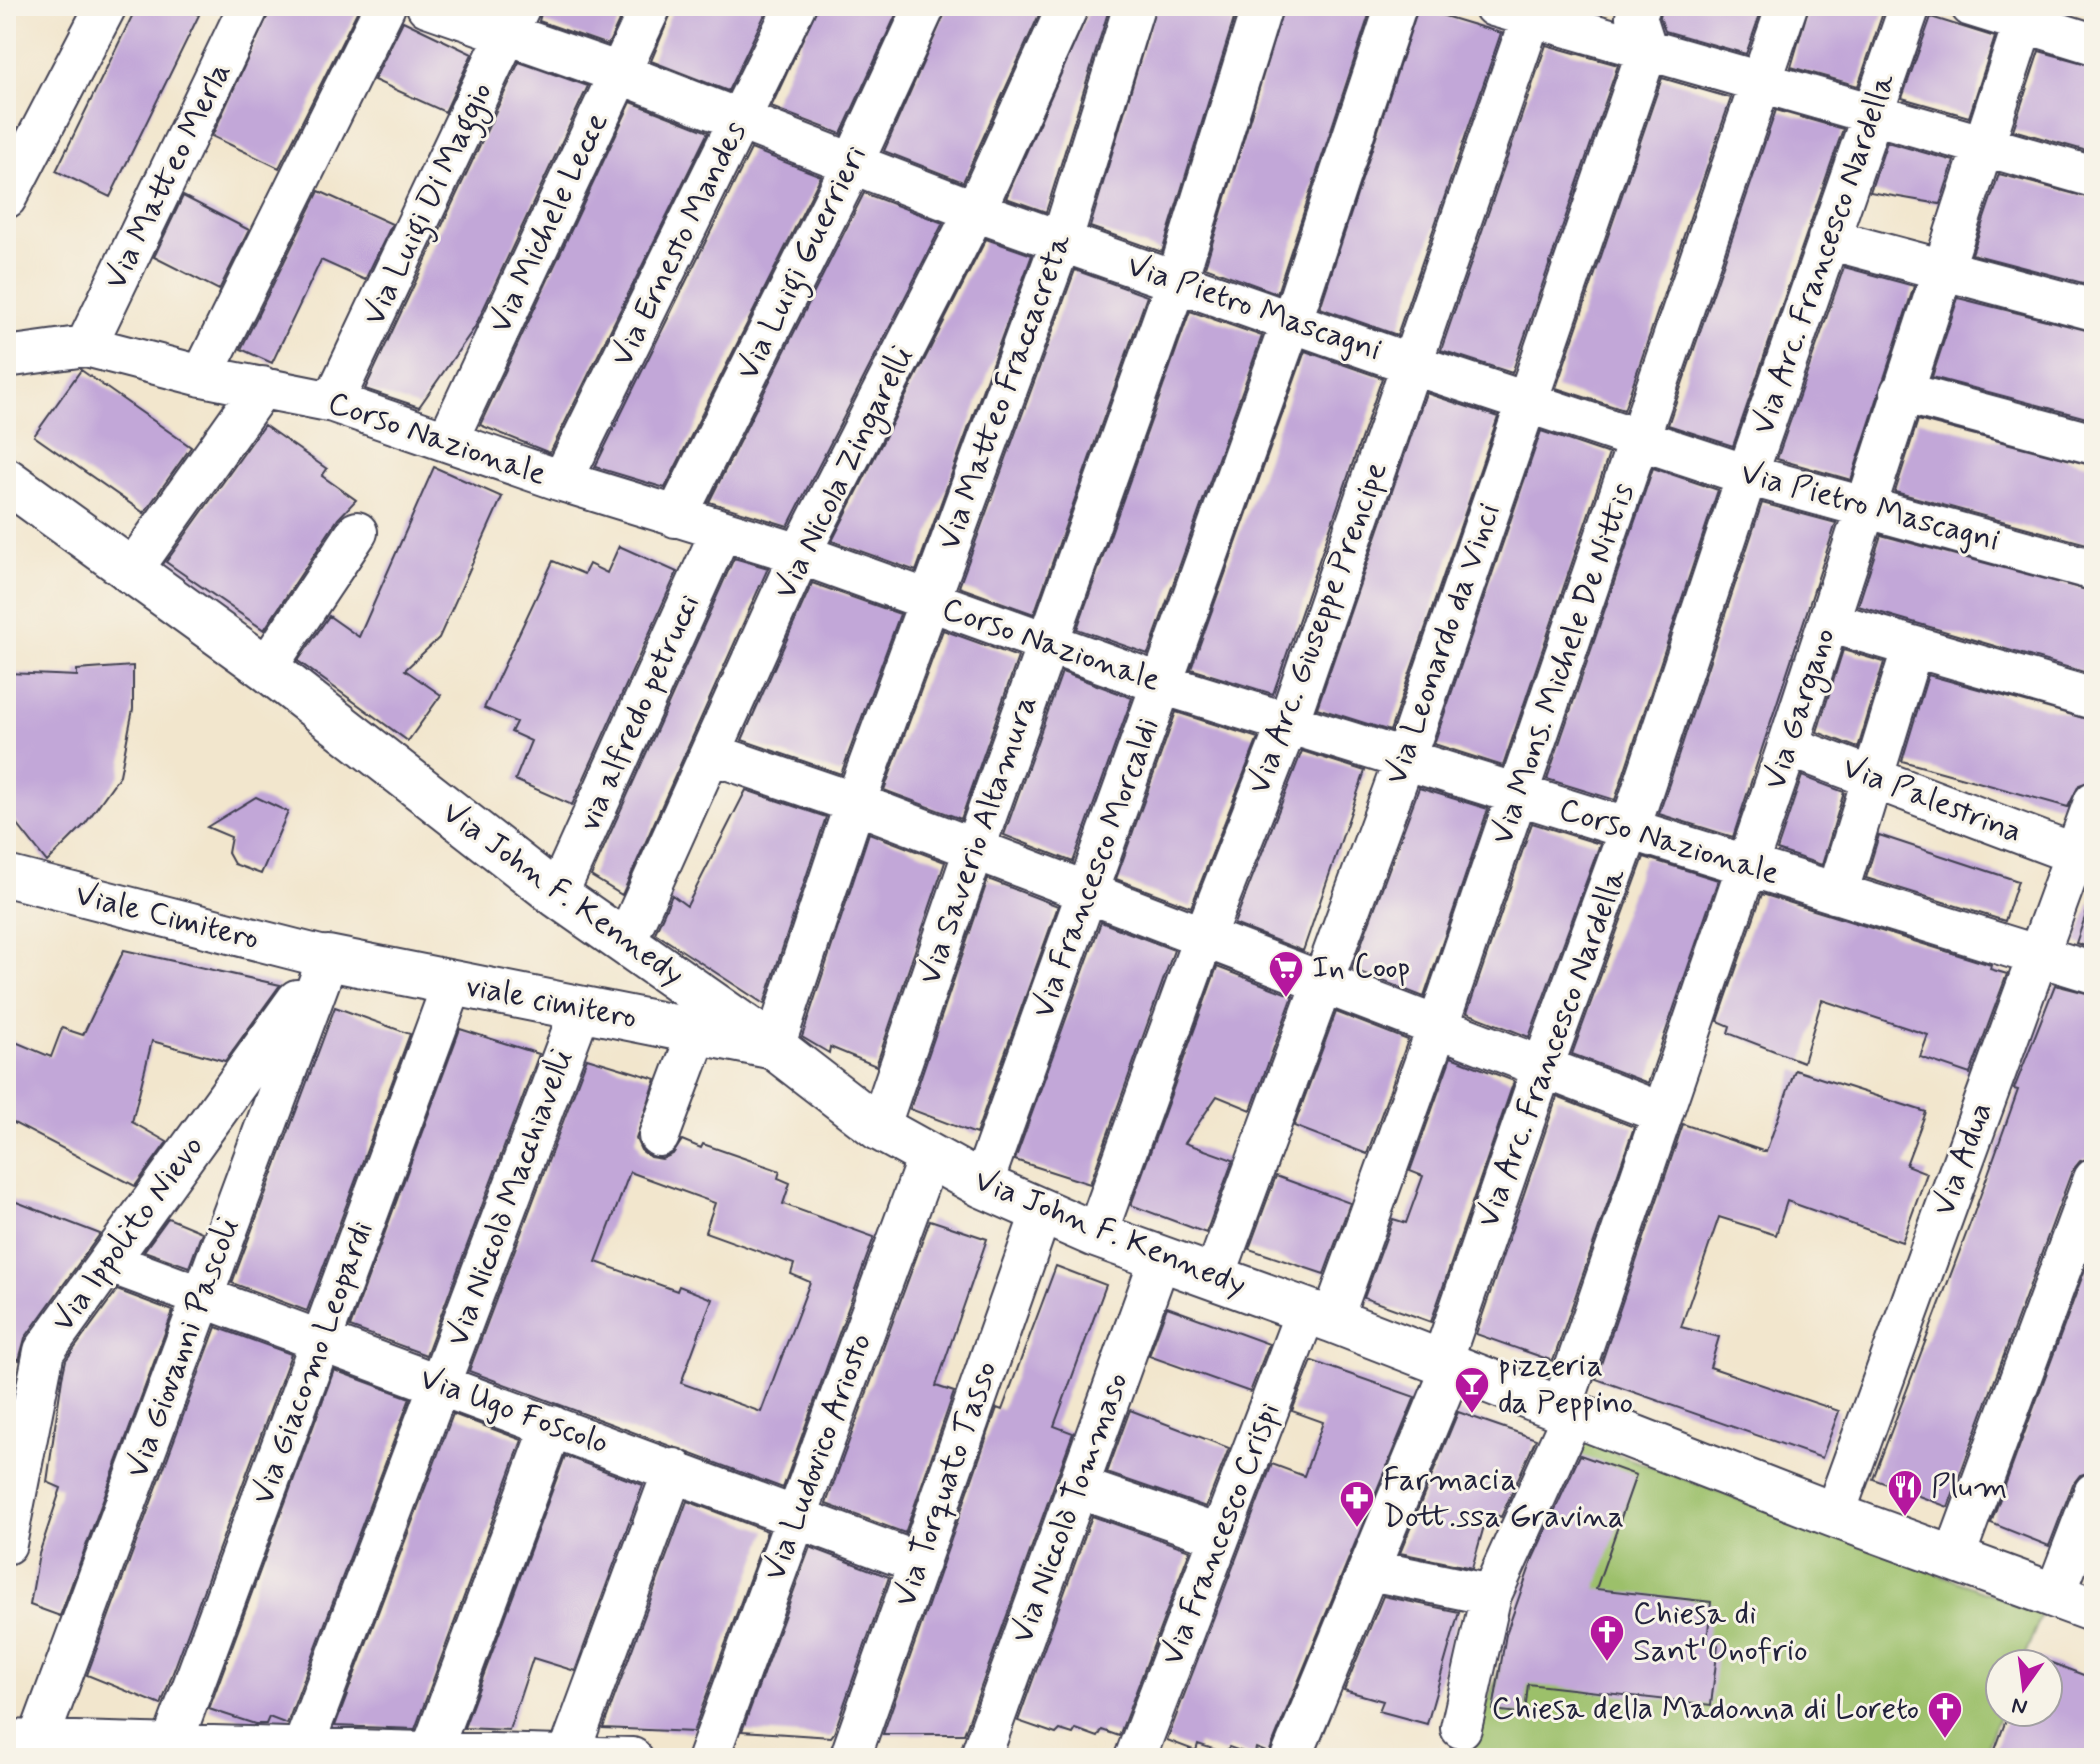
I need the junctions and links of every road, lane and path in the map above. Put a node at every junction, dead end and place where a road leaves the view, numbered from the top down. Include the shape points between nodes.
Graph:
1 (106, 6) edge
2 (249, 6) edge
3 (385, 6) edge
4 (427, 6) edge
5 (651, 6) edge
6 (795, 6) edge
7 (925, 6) edge
8 (1068, 6) edge
9 (1134, 6) edge
10 (1262, 6) edge
11 (1396, 6) edge
12 (1640, 6) edge
13 (1787, 6) edge
14 (1910, 6) edge
15 (1971, 6) edge
16 (1512, 12) edge
17 (2026, 14) edge
18 (514, 21) edge
19 (2094, 44) edge
20 (1647, 51) junction
21 (619, 73) junction
22 (1763, 81) junction
23 (1874, 113) junction
24 (739, 119) junction
25 (1984, 142) junction
26 (852, 165) junction
27 (2094, 177) edge
28 (6, 198) edge
29 (960, 205) junction
30 (1062, 239) junction
31 (1828, 239) junction
32 (1942, 268) junction
33 (1176, 283) junction
34 (2094, 310) edge
35 (1291, 323) junction
36 (86, 346) junction
37 (6, 357) edge
38 (1411, 364) junction
39 (202, 376) junction
40 (262, 387) junction
41 (1901, 392) junction
42 (333, 402) junction
43 (1525, 402) junction
44 (1642, 438) junction
45 (448, 439) junction
46 (2094, 444) edge
47 (1747, 475) junction
48 (6, 480) edge
49 (562, 481) junction
50 (1866, 507) junction
51 (676, 517) junction
52 (721, 531) junction
53 (357, 532) dead end
54 (800, 554) junction
55 (2094, 570) edge
56 (130, 573) junction
57 (928, 602) junction
58 (1829, 622) junction
59 (1047, 643) junction
60 (1912, 649) junction
61 (266, 668) junction
62 (1162, 684) junction
63 (2094, 699) edge
64 (1288, 723) junction
65 (1788, 746) junction
66 (712, 754) junction
67 (1404, 761) junction
68 (1874, 778) junction
69 (1517, 796) junction
70 (2094, 802) edge
71 (855, 803) junction
72 (1630, 828) junction
73 (974, 850) junction
74 (2075, 854) junction
75 (1746, 867) junction
76 (6, 876) edge
77 (1837, 894) junction
78 (557, 895) junction
79 (1088, 895) junction
80 (1203, 939) junction
81 (625, 943) junction
82 (2037, 954) junction
83 (328, 958) junction
84 (2094, 973) edge
85 (453, 983) junction
86 (1323, 983) junction
87 (581, 1008) junction
88 (1438, 1026) junction
89 (698, 1032) junction
90 (774, 1047) junction
91 (1542, 1069) junction
92 (1662, 1113) junction
93 (879, 1128) junction
94 (659, 1136) dead end
95 (929, 1155) junction
96 (2094, 1179) edge
97 (982, 1185) junction
98 (1042, 1211) junction
99 (1096, 1235) junction
100 (1160, 1259) junction
101 (108, 1262) junction
102 (1214, 1278) junction
103 (202, 1297) junction
104 (1319, 1315) junction
105 (321, 1340) junction
106 (1446, 1366) junction
107 (442, 1384) junction
108 (1567, 1412) junction
109 (552, 1426) junction
110 (674, 1469) junction
111 (1078, 1487) junction
112 (2094, 1493) edge
113 (1834, 1515) junction
114 (796, 1517) junction
115 (1220, 1536) junction
116 (6, 1544) edge
117 (1954, 1558) junction
118 (919, 1563) junction
119 (1370, 1570) junction
120 (1491, 1595) junction
121 (2074, 1603) edge
122 (1461, 1728) dead end
123 (23, 1739) edge
124 (172, 1743) junction
125 (303, 1747) junction
126 (431, 1752) junction
127 (478, 1755) edge
128 (568, 1756) junction
129 (632, 1758) edge
130 (708, 1758) edge
131 (850, 1758) edge
132 (980, 1758) edge
133 (1135, 1758) edge
134 (1291, 1758) edge

1 - 28 street
2 - 36 street, Via Matteo Merla
3 - 39 street
4 - 18 street, Via Pietro Mascagni
5 - 21 street, Via Michele Lecce
6 - 24 street, Via Ernesto Mandes
7 - 26 street, Via Luigi Guerrieri
8 - 29 street, Via Nicola Zingarelli
9 - 30 street, Via Matteo Fraccacreta
10 - 33 street, Via Saverio Altamura
11 - 35 street, Via Francesco Morcaldi
12 - 20 street via 1636,17
13 - 22 street, Via Mons. Michele De Nittis
14 - 23 street, Via Arc. Francesco Nardella
15 - 17 street
16 - 20 street
16 - 38 street, Via Arc. Giuseppe Prencipe
17 - 19 street
17 - 25 street, Via Gargano
18 - 21 street, Via Pietro Mascagni
18 - 42 street, Via Luigi Di Maggio
20 - 22 street
20 - 43 street, Via Leonardo da Vinci
21 - 24 street, Via Pietro Mascagni
21 - 45 street, Via Michele Lecce
22 - 23 street
22 - 44 street, Via Mons. Michele De Nittis
23 - 25 street
23 - 31 street, Via Arc. Francesco Nardella
24 - 26 street, Via Pietro Mascagni
24 - 49 street, Via Ernesto Mandes
25 - 27 street
25 - 32 street, Via Gargano
26 - 29 street, Via Pietro Mascagni
26 - 51 street, Via Luigi Guerrieri
29 - 30 street, Via Pietro Mascagni
29 - 54 street, Via Nicola Zingarelli
30 - 33 street, Via Pietro Mascagni
30 - 57 street, Via Matteo Fraccacreta
31 - 32 street
31 - 47 street, Via Arc. Francesco Nardella
32 - 34 street
32 - 41 street, Via Gargano
33 - 35 street, Via Pietro Mascagni
33 - 59 street, Via Saverio Altamura
35 - 38 street, Via Pietro Mascagni
35 - 62 street, Via Francesco Morcaldi
36 - 37 street, Corso Nazionale
36 - 39 street, Corso Nazionale
38 - 43 street, Via Pietro Mascagni
38 - 64 street, Via Arc. Giuseppe Prencipe
39 - 40 street, Corso Nazionale
40 - 42 street, Corso Nazionale
40 - 56 street
41 - 46 street
41 - 50 street, Via Gargano
42 - 45 street, Corso Nazionale
43 - 44 street, Via Pietro Mascagni
43 - 67 street, Via Leonardo da Vinci
44 - 47 street, Via Pietro Mascagni
44 - 69 street, Via Mons. Michele De Nittis
45 - 49 street, Corso Nazionale
47 - 50 street, Via Pietro Mascagni
47 - 72 street, Via Arc. Francesco Nardella
48 - 56 main road, Via John F. Kennedy
49 - 51 street, Corso Nazionale
50 - 55 street, Via Pietro Mascagni
50 - 58 street, Via Gargano
51 - 52 street, Corso Nazionale
52 - 54 street, Corso Nazionale
52 - 78 street, via alfredo petrucci
53 - 61 street
54 - 57 street, Corso Nazionale
54 - 66 street, Via Nicola Zingarelli
56 - 61 main road, Via John F. Kennedy
57 - 59 street, Corso Nazionale
57 - 71 street, Via Matteo Fraccacreta
58 - 60 street
58 - 65 street, Via Gargano
59 - 62 street, Corso Nazionale
59 - 73 street, Via Saverio Altamura
60 - 63 street
60 - 68 street
61 - 78 main road, Via John F. Kennedy
62 - 64 street, Corso Nazionale
62 - 79 street, Via Francesco Morcaldi
64 - 67 street, Corso Nazionale
64 - 80 street, Via Arc. Giuseppe Prencipe
65 - 68 street, Via Palestrina
65 - 75 street, Via Gargano
66 - 71 street
66 - 81 street, Via Nicola Zingarelli
67 - 69 street, Corso Nazionale
67 - 86 street, Via Leonardo da Vinci
68 - 74 street, Via Palestrina
68 - 77 street
69 - 72 street, Corso Nazionale
69 - 88 street, Via Mons. Michele De Nittis
70 - 74 street, Via Adua
71 - 73 street
71 - 90 street, Via Matteo Fraccacreta
72 - 75 street, Corso Nazionale
72 - 91 street, Via Arc. Francesco Nardella
73 - 79 street
73 - 93 street, Via Saverio Altamura
74 - 82 street, Via Adua
75 - 77 street, Corso Nazionale
75 - 92 street, Via Gargano
76 - 83 street, Viale Cimitero
77 - 82 street, Corso Nazionale
78 - 81 main road, Via John F. Kennedy
79 - 80 street
79 - 97 street, Via Francesco Morcaldi
80 - 86 street
80 - 99 street, Via Arc. Giuseppe Prencipe
81 - 90 main road, Via John F. Kennedy
82 - 84 street, Corso Nazionale
82 - 113 street, Via Adua
83 - 85 main road, viale cimitero
83 - 101 street, Via Ippolito Nievo
83 - 103 street, Via Giovanni Pascoli
85 - 87 main road, viale cimitero
85 - 105 street, Via Giacomo Leopardi
86 - 88 street
86 - 102 street, Via Leonardo da Vinci
87 - 89 main road, viale cimitero
87 - 107 street, Via Niccolò Macchiavelli
88 - 91 street
88 - 104 street, Via Mons. Michele De Nittis
89 - 90 main road, viale cimitero
89 - 94 street
90 - 93 main road, Via John F. Kennedy
91 - 92 street
91 - 106 street, Via Arc. Francesco Nardella
92 - 108 street, Via Gargano
93 - 95 main road, Via John F. Kennedy
95 - 97 main road, Via John F. Kennedy
95 - 114 street, Via Ludovico Ariosto
96 - 117 street
97 - 98 main road, Via John F. Kennedy
98 - 99 main road, Via John F. Kennedy
98 - 118 street, Via Torquato Tasso
99 - 100 main road, Via John F. Kennedy
100 - 102 main road, Via John F. Kennedy
100 - 111 street, Via Niccolò Tommaso
101 - 103 street, Via Ugo Foscolo
101 - 116 street, Via Ippolito Nievo via 44,1351
102 - 104 main road, Via John F. Kennedy
103 - 105 street, Via Ugo Foscolo
103 - 123 street, Via Giovanni Pascoli
104 - 106 main road, Via John F. Kennedy
104 - 115 street, Via Francesco Crispi
105 - 107 street, Via Ugo Foscolo
105 - 124 street, Via Giacomo Leopardi
106 - 108 main road, Via John F. Kennedy
106 - 119 street, Via Arc. Francesco Nardella
107 - 109 street, Via Ugo Foscolo
107 - 125 street, Via Niccolò Macchiavelli
108 - 113 main road, Via John F. Kennedy
108 - 120 street, Via Gargano
109 - 110 street, Via Ugo Foscolo
109 - 126 street
110 - 114 street, Via Ugo Foscolo
110 - 128 street
111 - 115 street
111 - 132 street, Via Niccolò Tommaso
112 - 121 street
113 - 117 main road, Via John F. Kennedy
114 - 118 street, Via Ugo Foscolo
114 - 130 street, Via Ludovico Ariosto
115 - 133 street, Via Francesco Crispi
117 - 121 main road, Via John F. Kennedy
118 - 131 street, Via Torquato Tasso
119 - 120 street
119 - 134 street, Via Arc. Francesco Nardella
120 - 122 street, Via Gargano
123 - 124 street
124 - 125 street
125 - 126 street
126 - 127 street
127 - 128 street
128 - 129 street

